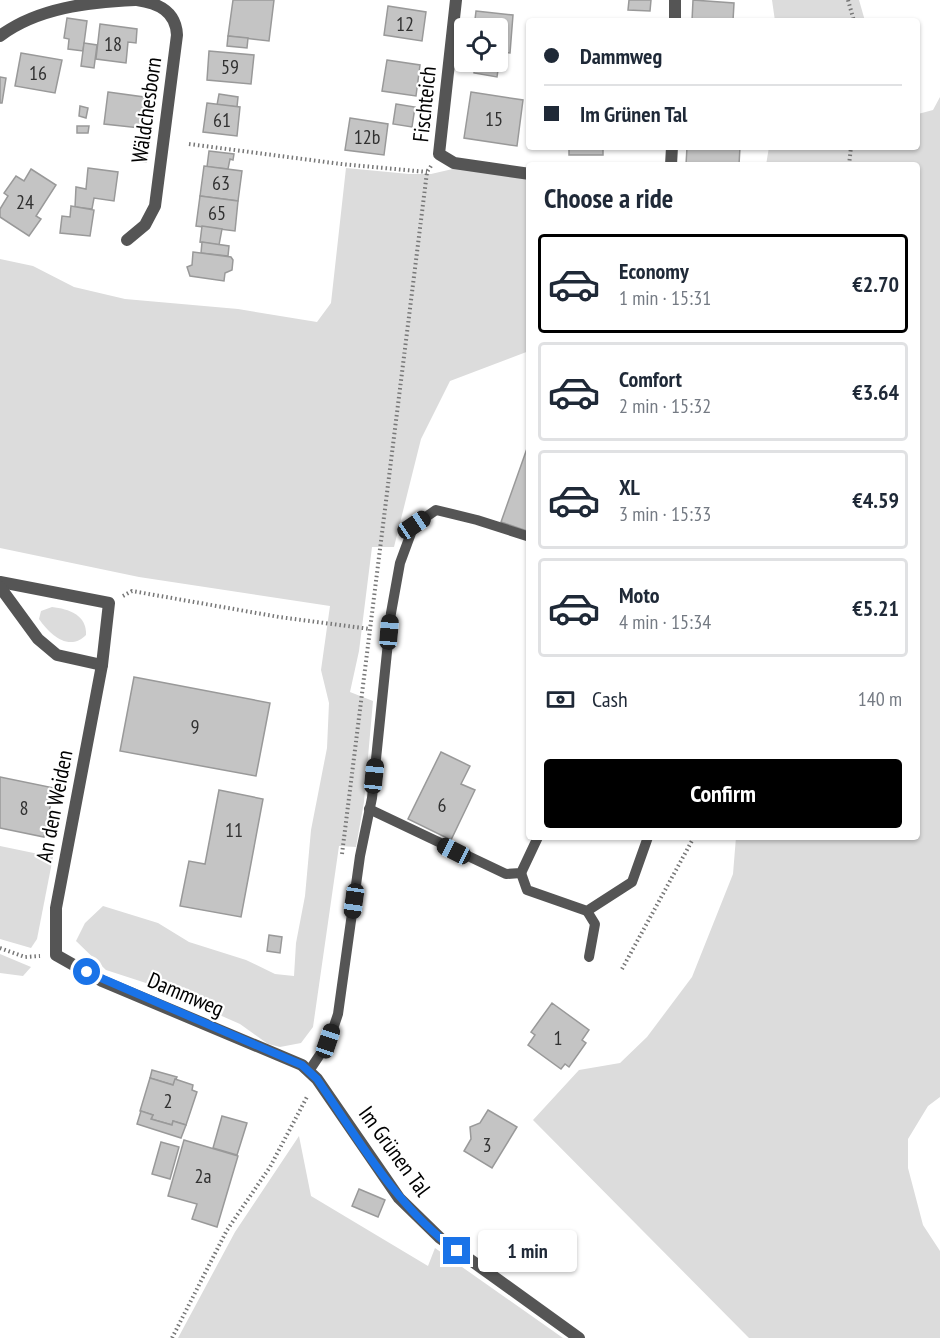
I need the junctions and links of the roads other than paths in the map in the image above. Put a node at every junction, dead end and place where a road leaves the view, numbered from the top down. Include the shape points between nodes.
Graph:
1 (136, 0) edge
2 (456, 0) edge
3 (675, 0) edge
4 (675, 18) edge
5 (0, 36) edge
6 (526, 173) edge
7 (127, 240) dead end
8 (526, 536) edge
9 (0, 582) edge
10 (0, 587) edge
11 (102, 665) junction
12 (369, 809) junction
13 (536, 840) edge
14 (647, 840) edge
15 (520, 873) junction
16 (587, 911) junction
17 (56, 955) joint
18 (589, 957) dead end
19 (309, 1072) junction
20 (579, 1338) edge

1 - 5 street, Wäldchesborn via 59,9 18,23
1 - 7 street, Wäldchesborn via 165,9 174,19 177,35 154,206 145,225
2 - 6 street, Fischteich via 439,154 454,163
3 - 4 street
8 - 12 lane via 436,510 414,525 400,563 391,613
9 - 11 street, An den Weiden via 109,603
10 - 11 street via 39,639 57,655
11 - 17 street, An den Weiden via 56,908
12 - 15 lane via 506,874
12 - 19 lane via 338,1014 328,1041
13 - 15 lane
14 - 16 lane via 632,882
15 - 16 lane via 527,890
16 - 18 lane via 595,924
17 - 19 street, Dammweg via 102,981
19 - 20 street, Im Grünen Tal via 399,1198 440,1238

